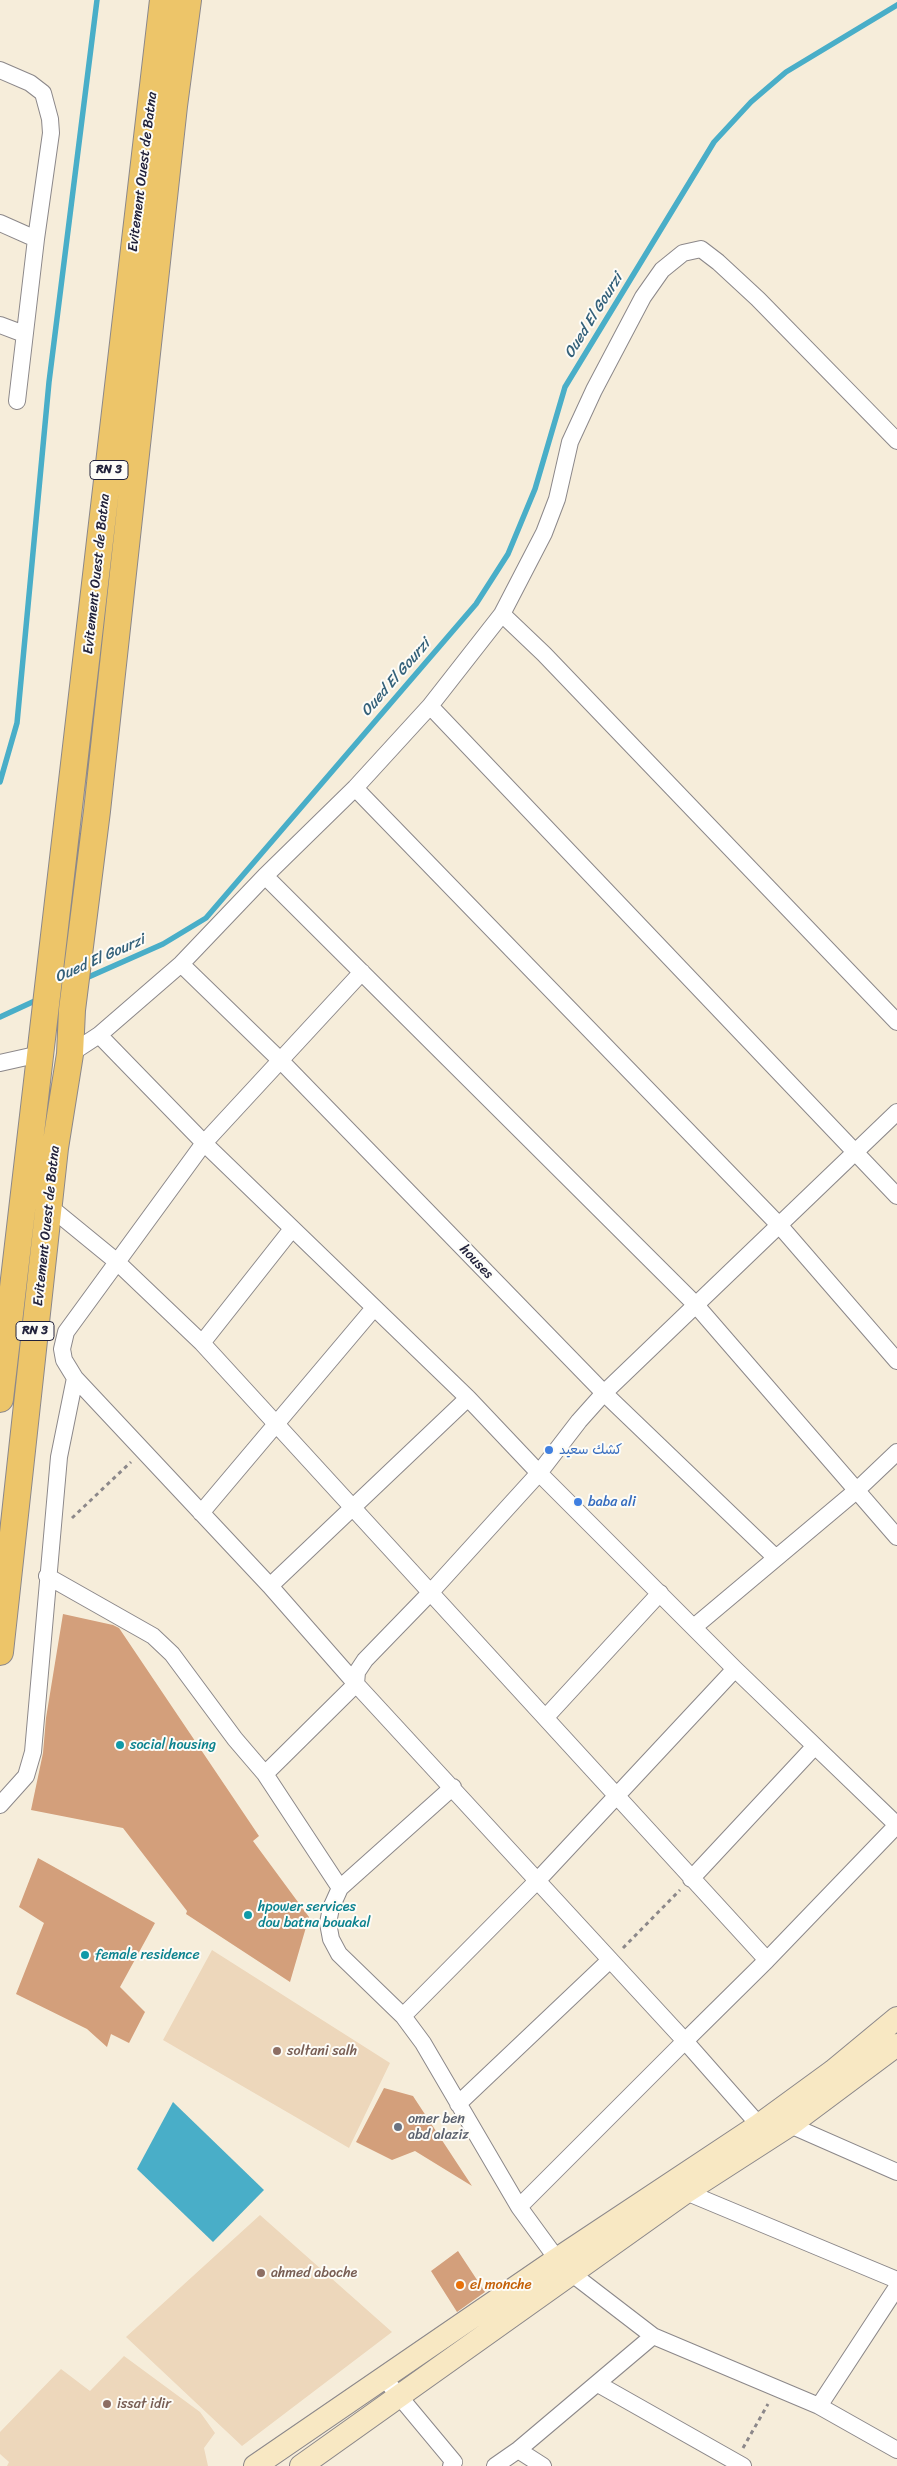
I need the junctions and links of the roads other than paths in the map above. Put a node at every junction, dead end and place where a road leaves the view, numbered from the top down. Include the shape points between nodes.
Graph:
1 (163, 0) edge
2 (188, 0) edge
3 (0, 70) edge
4 (0, 223) edge
5 (36, 239) junction
6 (0, 325) edge
7 (24, 334) junction
8 (17, 401) dead end
9 (897, 441) edge
10 (502, 614) junction
11 (430, 706) junction
12 (355, 788) junction
13 (265, 876) junction
14 (181, 964) junction
15 (362, 972) junction
16 (897, 1022) edge
17 (99, 1035) junction
18 (40, 1054) junction
19 (70, 1054) junction
20 (280, 1060) junction
21 (0, 1063) edge
22 (897, 1112) edge
23 (204, 1143) junction
24 (856, 1153) junction
25 (897, 1196) edge
26 (50, 1207) junction
27 (780, 1226) junction
28 (292, 1229) junction
29 (116, 1261) junction
30 (696, 1304) junction
31 (374, 1308) junction
32 (202, 1343) junction
33 (62, 1349) junction
34 (32, 1357) junction
35 (897, 1361) edge
36 (75, 1378) junction
37 (604, 1394) junction
38 (468, 1398) junction
39 (0, 1400) edge
40 (275, 1423) junction
41 (897, 1452) edge
42 (539, 1473) junction
43 (856, 1490) junction
44 (353, 1508) junction
45 (201, 1513) junction
46 (897, 1537) edge
47 (775, 1557) junction
48 (47, 1576) junction
49 (270, 1586) junction
50 (430, 1593) junction
51 (660, 1593) junction
52 (694, 1627) junction
53 (0, 1652) edge
54 (735, 1670) junction
55 (356, 1684) junction
56 (546, 1717) junction
57 (815, 1746) junction
58 (265, 1774) junction
59 (453, 1787) junction
60 (616, 1796) junction
61 (0, 1805) edge
62 (897, 1825) edge
63 (692, 1879) junction
64 (538, 1880) junction
65 (340, 1888) junction
66 (610, 1960) junction
67 (767, 1960) junction
68 (403, 2016) junction
69 (897, 2018) edge
70 (685, 2041) junction
71 (897, 2045) edge
72 (458, 2104) junction
73 (759, 2125) junction
74 (790, 2125) junction
75 (897, 2172) edge
76 (680, 2187) junction
77 (519, 2207) junction
78 (564, 2266) junction
79 (897, 2280) edge
80 (897, 2287) edge
81 (653, 2336) junction
82 (384, 2378) junction
83 (598, 2384) junction
84 (399, 2398) junction
85 (819, 2406) junction
86 (518, 2450) junction
87 (897, 2450) edge
88 (739, 2464) edge
89 (454, 2465) edge
90 (255, 2466) edge
91 (301, 2466) edge
92 (495, 2466) edge
93 (543, 2466) edge

1 - 18 highway, Evitement Ouest de Batna / RN 3
2 - 19 highway, Evitement Ouest de Batna / RN 3 via 72,1010
3 - 5 street via 30,83 43,93 47,102 51,133
4 - 5 street
5 - 7 street
6 - 7 street
7 - 8 street
9 - 10 street via 718,262 701,249 683,254 662,270 643,297 594,390 570,442 557,499 544,533
10 - 11 street
10 - 16 street
11 - 12 street
11 - 24 street
12 - 13 street
12 - 27 street
13 - 14 street
13 - 15 street
14 - 17 street
14 - 20 street, houses
15 - 20 street
15 - 30 street
17 - 19 street
17 - 23 street
18 - 21 street
18 - 39 highway, Evitement Ouest de Batna / RN 3
19 - 26 highway, Evitement Ouest de Batna / RN 3 via 55,1148
20 - 23 street
20 - 37 street, houses
22 - 24 street
23 - 28 street
23 - 29 street
24 - 25 street
24 - 27 street
26 - 29 street
26 - 34 highway, Evitement Ouest de Batna / RN 3
27 - 30 street
27 - 35 street
28 - 31 street
28 - 32 street
29 - 32 street
29 - 33 street via 66,1332
30 - 37 street
30 - 43 street
31 - 38 street
31 - 40 street
32 - 40 street
33 - 34 street
33 - 36 street via 64,1360
34 - 53 highway, Evitement Ouest de Batna / RN 3
36 - 45 street
36 - 48 street via 58,1457
37 - 42 street
37 - 47 street, houses
38 - 42 street
38 - 44 street
40 - 44 street
40 - 45 street
41 - 43 street
42 - 50 street
42 - 51 street
43 - 46 street
43 - 47 street
44 - 49 street
44 - 50 street
45 - 49 street
47 - 52 street
48 - 58 street via 153,1636 172,1654
48 - 61 street via 33,1752 26,1776
49 - 55 street
50 - 55 street via 365,1660 357,1672
50 - 56 street
51 - 52 street
51 - 56 street
52 - 54 street
54 - 57 street
54 - 60 street
55 - 58 street
55 - 59 street
56 - 60 street
57 - 62 street
57 - 63 street
58 - 65 street
59 - 64 street
59 - 65 street
60 - 63 street
60 - 64 street
62 - 67 street
63 - 67 street
64 - 66 street
64 - 68 street
65 - 68 street via 328,1923 331,1939 339,1954
66 - 70 street
66 - 72 street
67 - 70 street
68 - 72 street via 423,2043
69 - 73 main road
70 - 73 street
70 - 77 street
71 - 74 main road
72 - 77 street
73 - 76 main road
74 - 75 street
74 - 76 main road
76 - 78 main road
76 - 79 street
77 - 78 street
78 - 81 street
78 - 82 main road
78 - 84 main road
80 - 85 street
81 - 83 street
81 - 85 street
82 - 84 street
82 - 90 main road
83 - 86 street
83 - 88 street
84 - 89 street
84 - 91 main road
85 - 87 street
86 - 92 street
86 - 93 street

